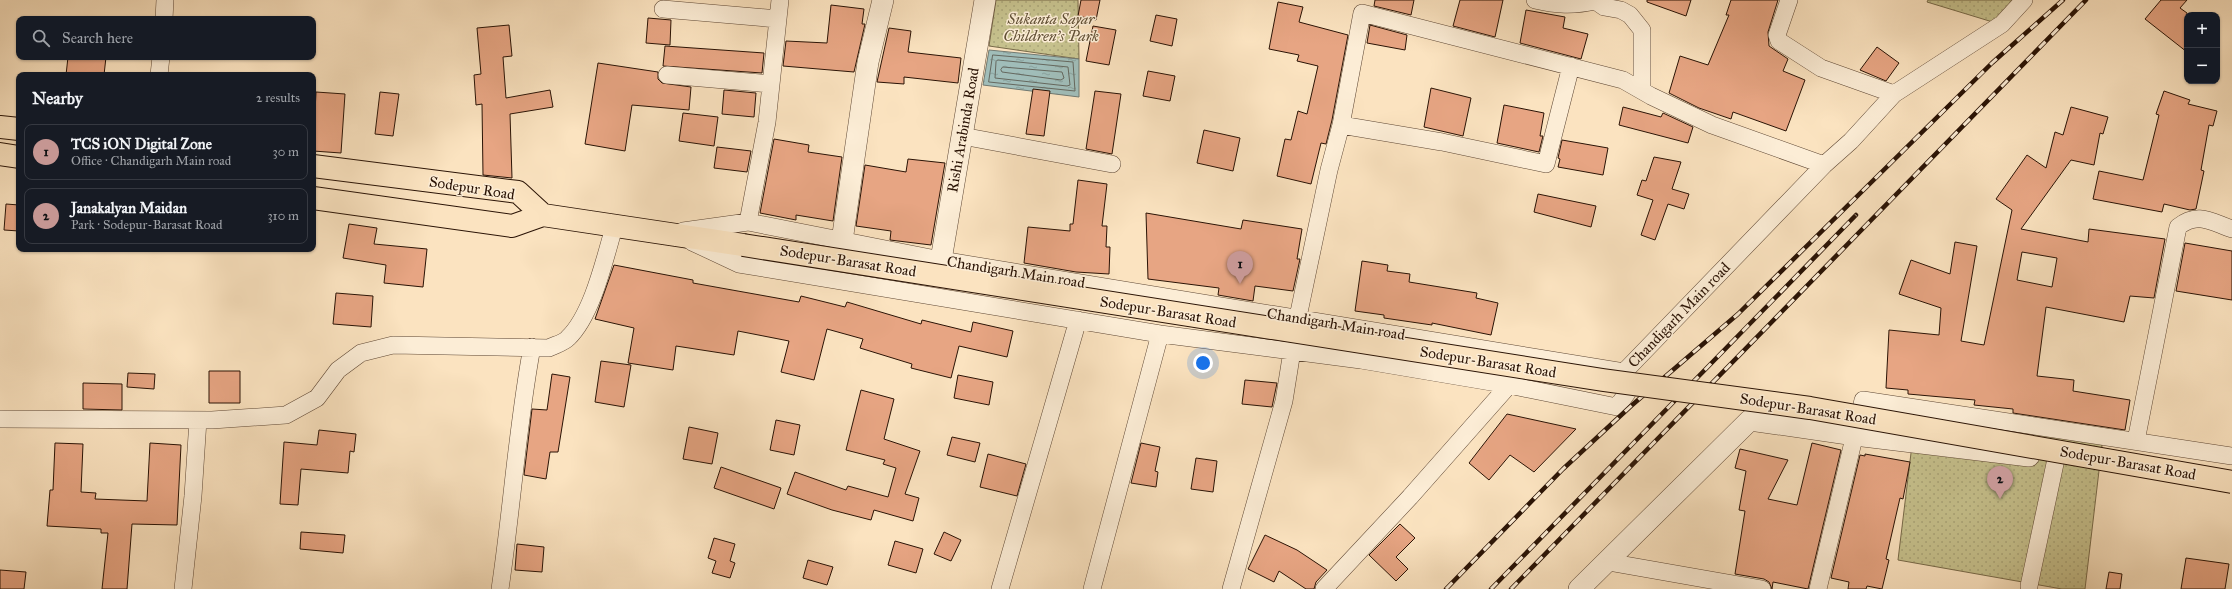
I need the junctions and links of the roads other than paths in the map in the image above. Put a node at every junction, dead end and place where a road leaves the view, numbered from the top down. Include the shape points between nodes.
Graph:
1 (165, 0) edge
2 (780, 0) edge
3 (883, 0) edge
4 (985, 0) edge
5 (1535, 0) edge
6 (1789, 0) edge
7 (2024, 0) edge
8 (1595, 1) edge
9 (663, 9) dead end
10 (164, 16) edge
11 (778, 19) junction
12 (161, 60) edge
13 (1571, 66) junction
14 (159, 72) edge
15 (667, 76) dead end
16 (771, 84) junction
17 (1642, 90) junction
18 (1894, 94) junction
19 (1342, 125) junction
20 (0, 127) edge
21 (16, 129) edge
22 (962, 136) junction
23 (0, 154) edge
24 (16, 157) edge
25 (1112, 164) dead end
26 (1824, 165) junction
27 (316, 166) edge
28 (316, 198) edge
29 (543, 215) junction
30 (748, 222) junction
31 (615, 224) junction
32 (2232, 229) edge
33 (672, 233) junction
34 (842, 241) junction
35 (941, 260) junction
36 (1298, 317) junction
37 (1078, 320) junction
38 (1160, 334) junction
39 (532, 347) junction
40 (1292, 351) junction
41 (1624, 372) junction
42 (1509, 385) junction
43 (0, 419) edge
44 (198, 420) junction
45 (1855, 435) junction
46 (2136, 441) junction
47 (2232, 456) edge
48 (2056, 459) junction
49 (2232, 482) edge
50 (2232, 492) edge
51 (1608, 562) junction
52 (2029, 586) dead end
53 (183, 589) edge
54 (500, 589) edge
55 (1000, 589) edge
56 (1092, 589) edge
57 (1231, 589) edge
58 (1324, 589) edge
59 (1579, 589) edge
60 (1762, 589) edge
61 (1818, 589) edge

1 - 10 street
2 - 11 street
3 - 34 street via 868,62
4 - 22 street, Rishi Arabinda Road
5 - 8 street via 1559,5
6 - 18 street via 1777,35 1779,41 1821,68
7 - 18 street, Chandigarh Main road via 2002,24
8 - 17 street via 1604,7 1630,14 1642,30
9 - 11 street
11 - 16 street
12 - 14 street
13 - 17 street via 1623,80
13 - 19 street via 1546,164 1442,142
13 - 19 street via 1362,13
15 - 16 street
16 - 30 street via 767,122
17 - 26 street via 1712,126
18 - 26 street, Chandigarh Main road via 1851,141
19 - 36 street via 1329,170
20 - 21 main road
22 - 25 street
22 - 35 street, Rishi Arabinda Road
23 - 24 main road
26 - 41 street, Chandigarh Main road
27 - 29 main road, Sodepur Road via 518,192
28 - 29 main road via 512,226
29 - 31 main road
30 - 33 street, Chandigarh Main road
30 - 34 street, Chandigarh Main road
31 - 33 main road
31 - 39 street via 598,284 581,320 568,339 549,348
32 - 46 street via 2199,218 2188,219 2178,227
33 - 37 street via 739,264
33 - 49 main road, Sodepur-Barasat Road, bridge via 1595,379 1810,408
34 - 35 street, Chandigarh Main road
35 - 36 street, Chandigarh Main road
36 - 41 street, Chandigarh Main road
37 - 38 street
37 - 55 street
38 - 40 street
38 - 56 street
39 - 44 street via 393,345 361,353 338,370 317,398 286,415
39 - 54 street via 522,402
40 - 42 street
40 - 57 street via 1284,401
41 - 42 street via 1627,393 1617,407
42 - 58 street
43 - 44 street
44 - 53 street
45 - 46 street via 1861,402 1866,400
45 - 48 street
45 - 51 street via 1750,420
45 - 61 street
46 - 47 street
48 - 50 street
48 - 52 street
51 - 59 street
51 - 60 street

